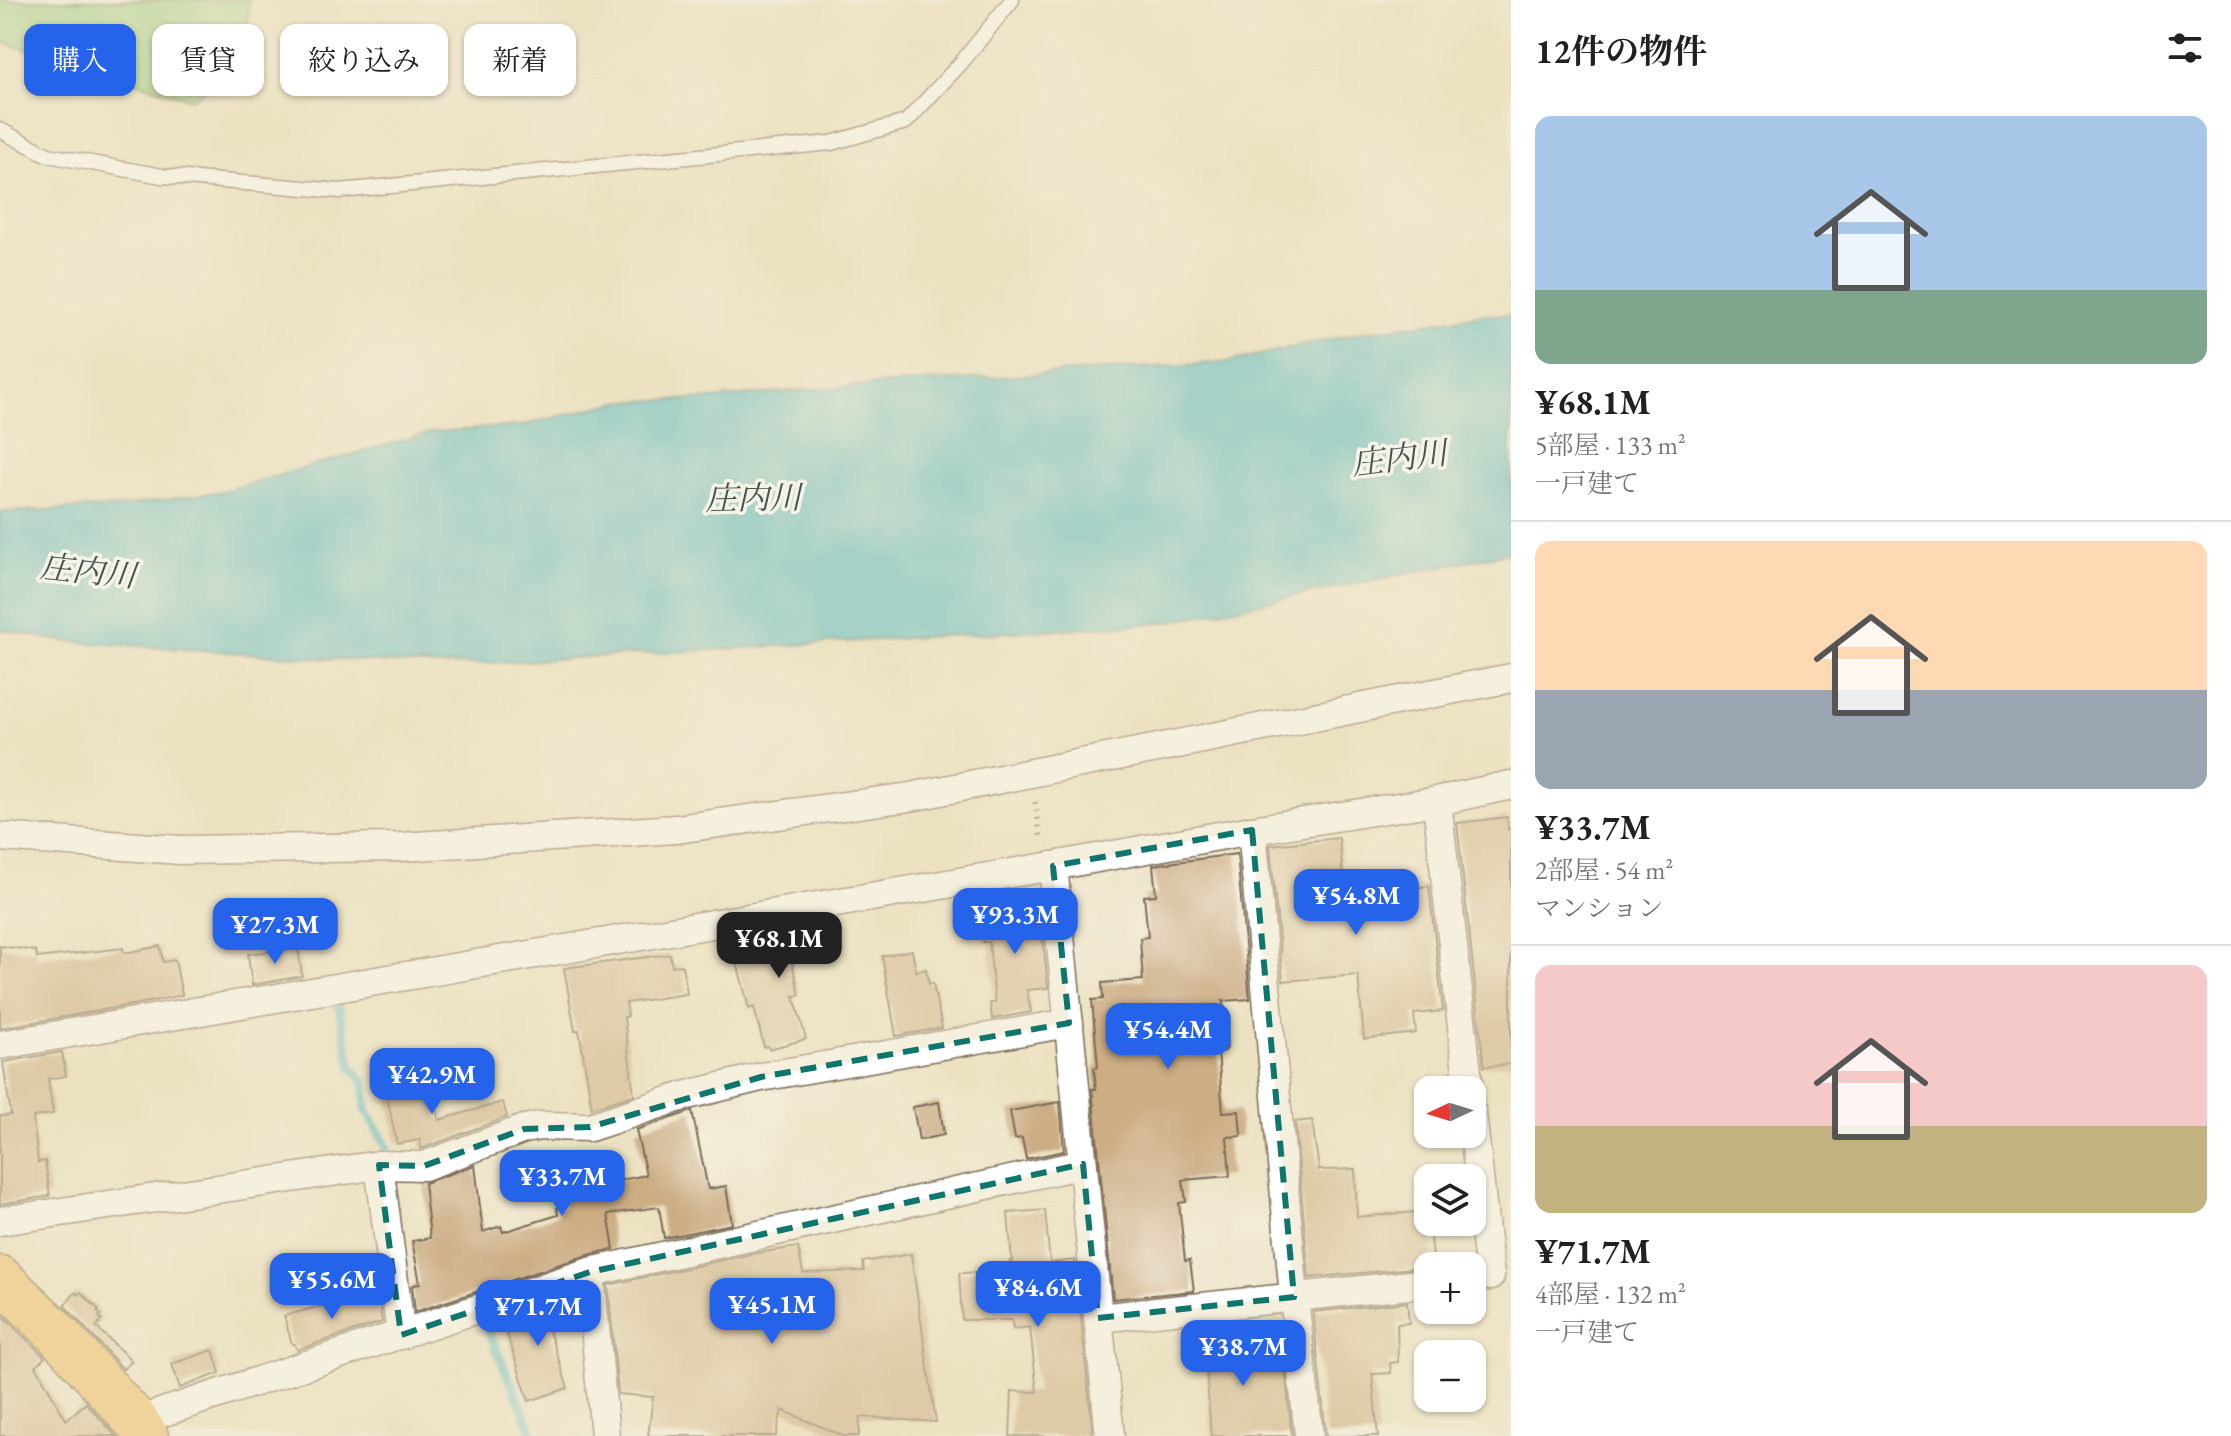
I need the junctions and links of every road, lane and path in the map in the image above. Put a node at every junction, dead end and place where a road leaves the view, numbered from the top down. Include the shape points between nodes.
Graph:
1 (1012, 0) edge
2 (0, 130) edge
3 (1511, 678) edge
4 (1030, 773) junction
5 (1511, 785) edge
6 (1437, 801) junction
7 (1252, 830) junction
8 (0, 837) edge
9 (1049, 866) junction
10 (1069, 1023) junction
11 (0, 1045) edge
12 (1467, 1076) edge
13 (1476, 1148) edge
14 (1083, 1164) junction
15 (379, 1165) junction
16 (0, 1221) edge
17 (590, 1272) junction
18 (1491, 1276) edge
19 (0, 1278) edge
20 (1414, 1284) edge
21 (1294, 1297) junction
22 (1098, 1318) junction
23 (401, 1335) junction
24 (141, 1429) edge
25 (605, 1436) edge
26 (1110, 1436) edge
27 (1309, 1436) edge

1 - 2 lane via 906,122 831,143 340,191 162,176 48,155
3 - 4 street
4 - 8 street via 910,797 676,829 401,847 180,850
4 - 9 path
5 - 6 street
6 - 7 street
6 - 12 street
7 - 9 street
7 - 21 street
9 - 10 street
9 - 11 street
10 - 14 street
10 - 15 street via 761,1077 590,1127 524,1129 424,1166
13 - 18 street
14 - 17 street
14 - 22 street
15 - 16 street
15 - 23 street
17 - 23 street
17 - 25 street
19 - 24 main road
20 - 21 street
21 - 22 street
21 - 27 street
22 - 26 street
23 - 24 street

